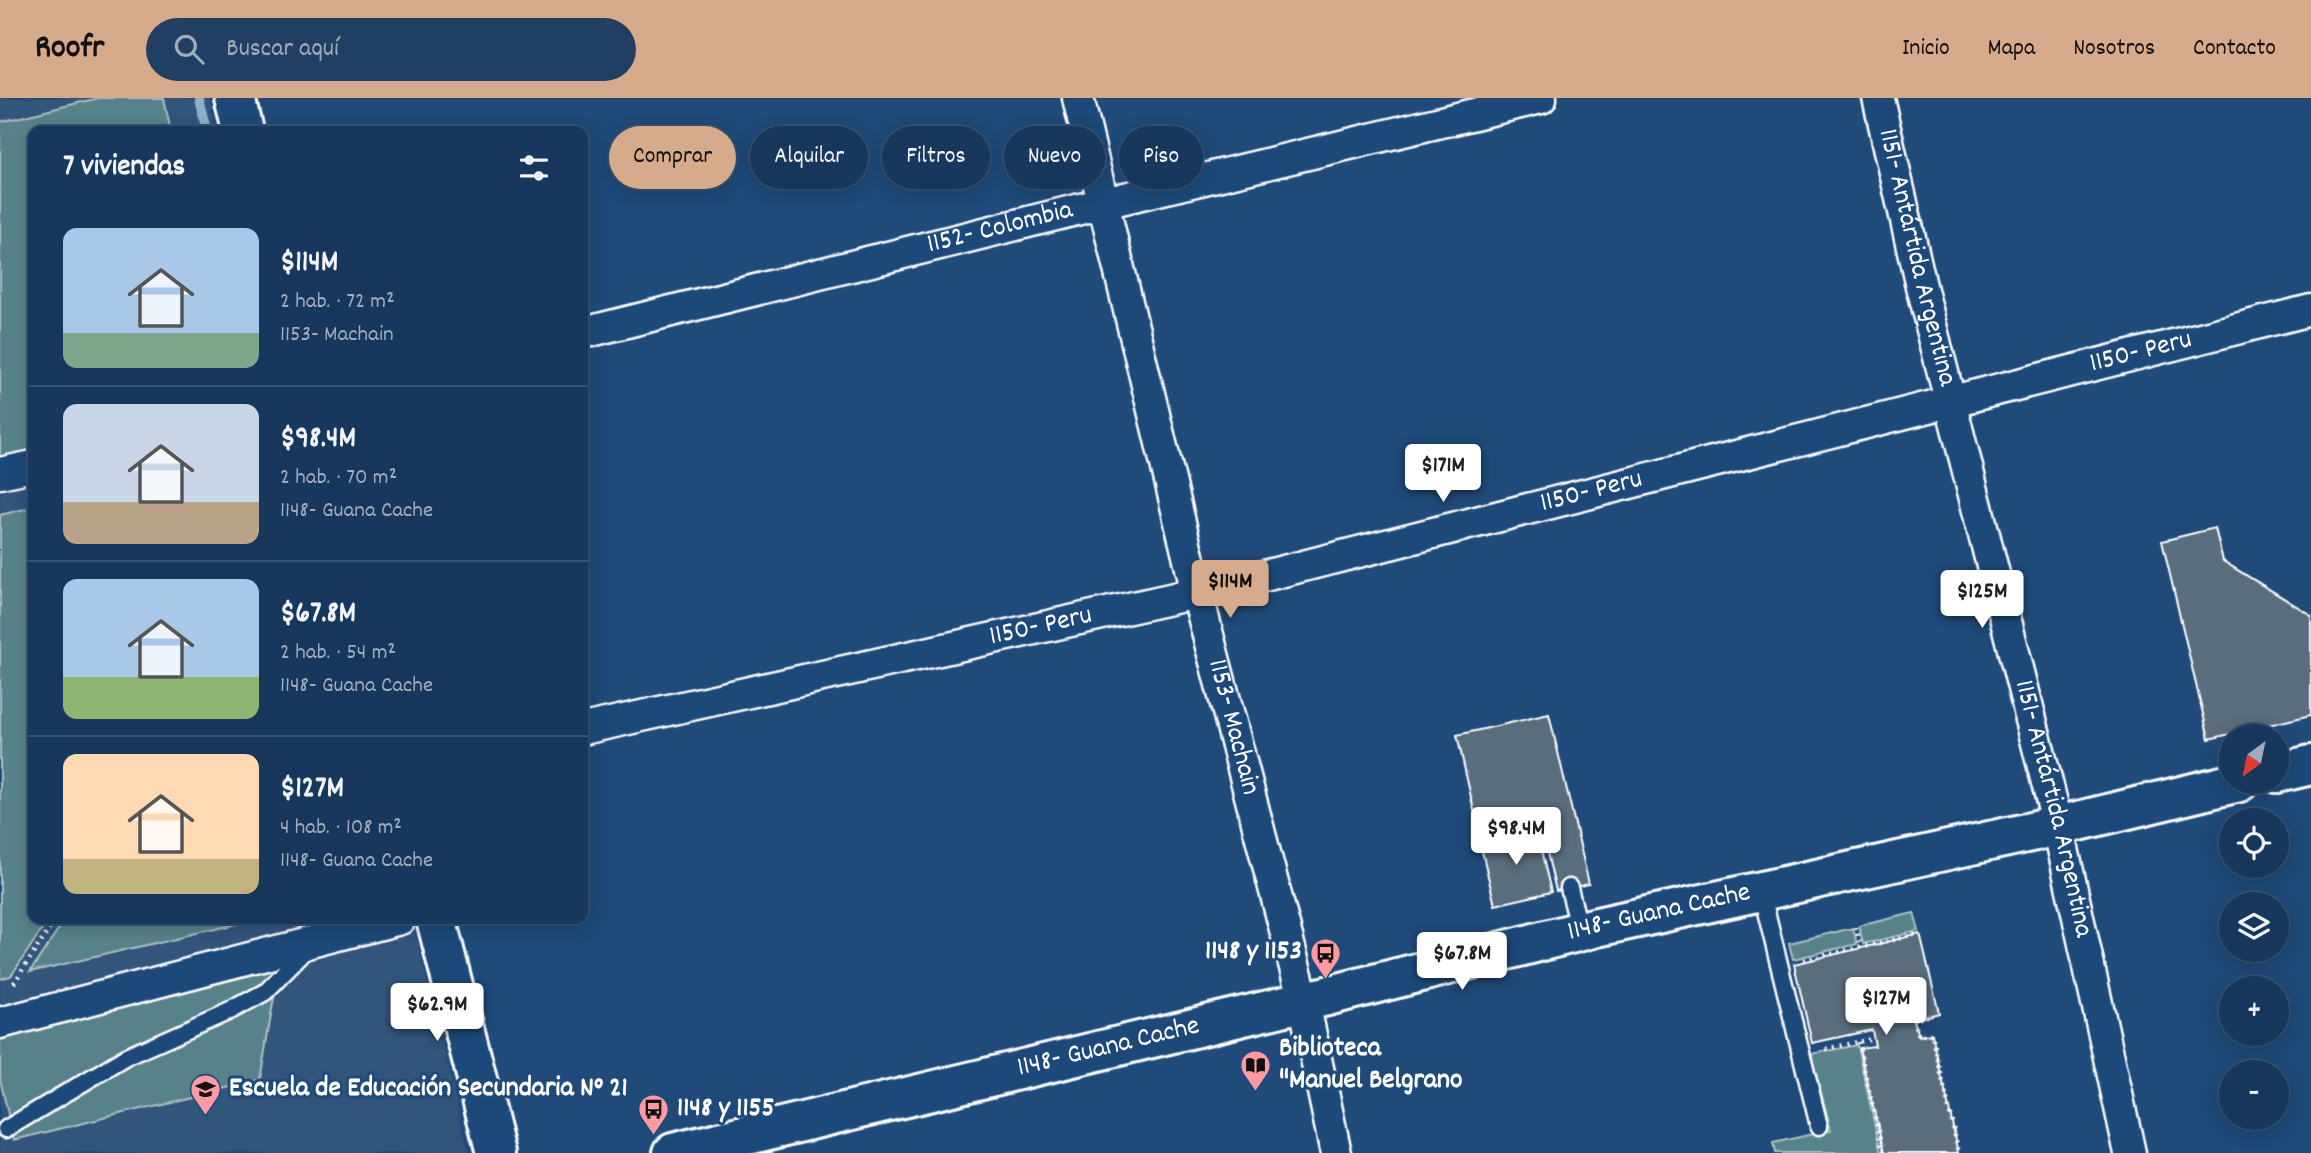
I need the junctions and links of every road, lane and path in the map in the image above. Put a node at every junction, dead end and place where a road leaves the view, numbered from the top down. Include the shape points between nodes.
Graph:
1 (235, 98) edge
2 (1079, 98) edge
3 (1541, 98) edge
4 (1878, 98) edge
5 (242, 126) edge
6 (1104, 203) junction
7 (2311, 310) edge
8 (588, 332) edge
9 (1950, 401) junction
10 (28, 467) edge
11 (0, 473) edge
12 (1197, 593) junction
13 (588, 728) edge
14 (2311, 765) edge
15 (2289, 770) edge
16 (2219, 787) edge
17 (2058, 826) junction
18 (1569, 888) dead end
19 (1760, 891) junction
20 (54, 924) edge
21 (380, 924) edge
22 (437, 924) edge
23 (1856, 927) dead end
24 (1580, 931) junction
25 (1920, 934) dead end
26 (314, 941) junction
27 (1861, 948) junction
28 (1802, 961) dead end
29 (15, 983) dead end
30 (1304, 1002) junction
31 (1928, 1016) dead end
32 (0, 1023) edge
33 (1871, 1039) dead end
34 (1858, 1042) junction
35 (1823, 1049) dead end
36 (1819, 1126) dead end
37 (6, 1129) dead end
38 (496, 1153) edge
39 (673, 1153) edge
40 (1336, 1153) edge
41 (1884, 1153) edge
42 (1958, 1153) edge
43 (2130, 1153) edge

1 - 5 main road
2 - 6 street, 1153- Machain
3 - 6 street, 1152- Colombia
4 - 9 street, 1151- Antártida Argentina
6 - 8 street, 1152- Colombia
6 - 12 street, 1153- Machain
7 - 9 street, 1150- Peru
9 - 12 street, 1150- Peru
9 - 17 street, 1151- Antártida Argentina
10 - 11 street
12 - 13 street, 1150- Peru
12 - 30 street, 1153- Machain
14 - 15 main road
16 - 17 main road, 1148- Guana Cache
17 - 19 main road, 1148- Guana Cache
17 - 43 street, 1151- Antártida Argentina
18 - 24 lane
19 - 24 main road, 1148- Guana Cache
19 - 36 lane
20 - 29 path
21 - 26 street
22 - 38 main road
23 - 27 path
24 - 30 main road, 1148- Guana Cache
25 - 27 path
26 - 32 street
26 - 37 lane via 265,992 126,1057
27 - 28 path
30 - 39 main road, 1148- Guana Cache
30 - 40 street, 1153- Machain
31 - 42 path via 1914,1020 1919,1036 1932,1034
33 - 34 path
34 - 35 path
34 - 41 path

